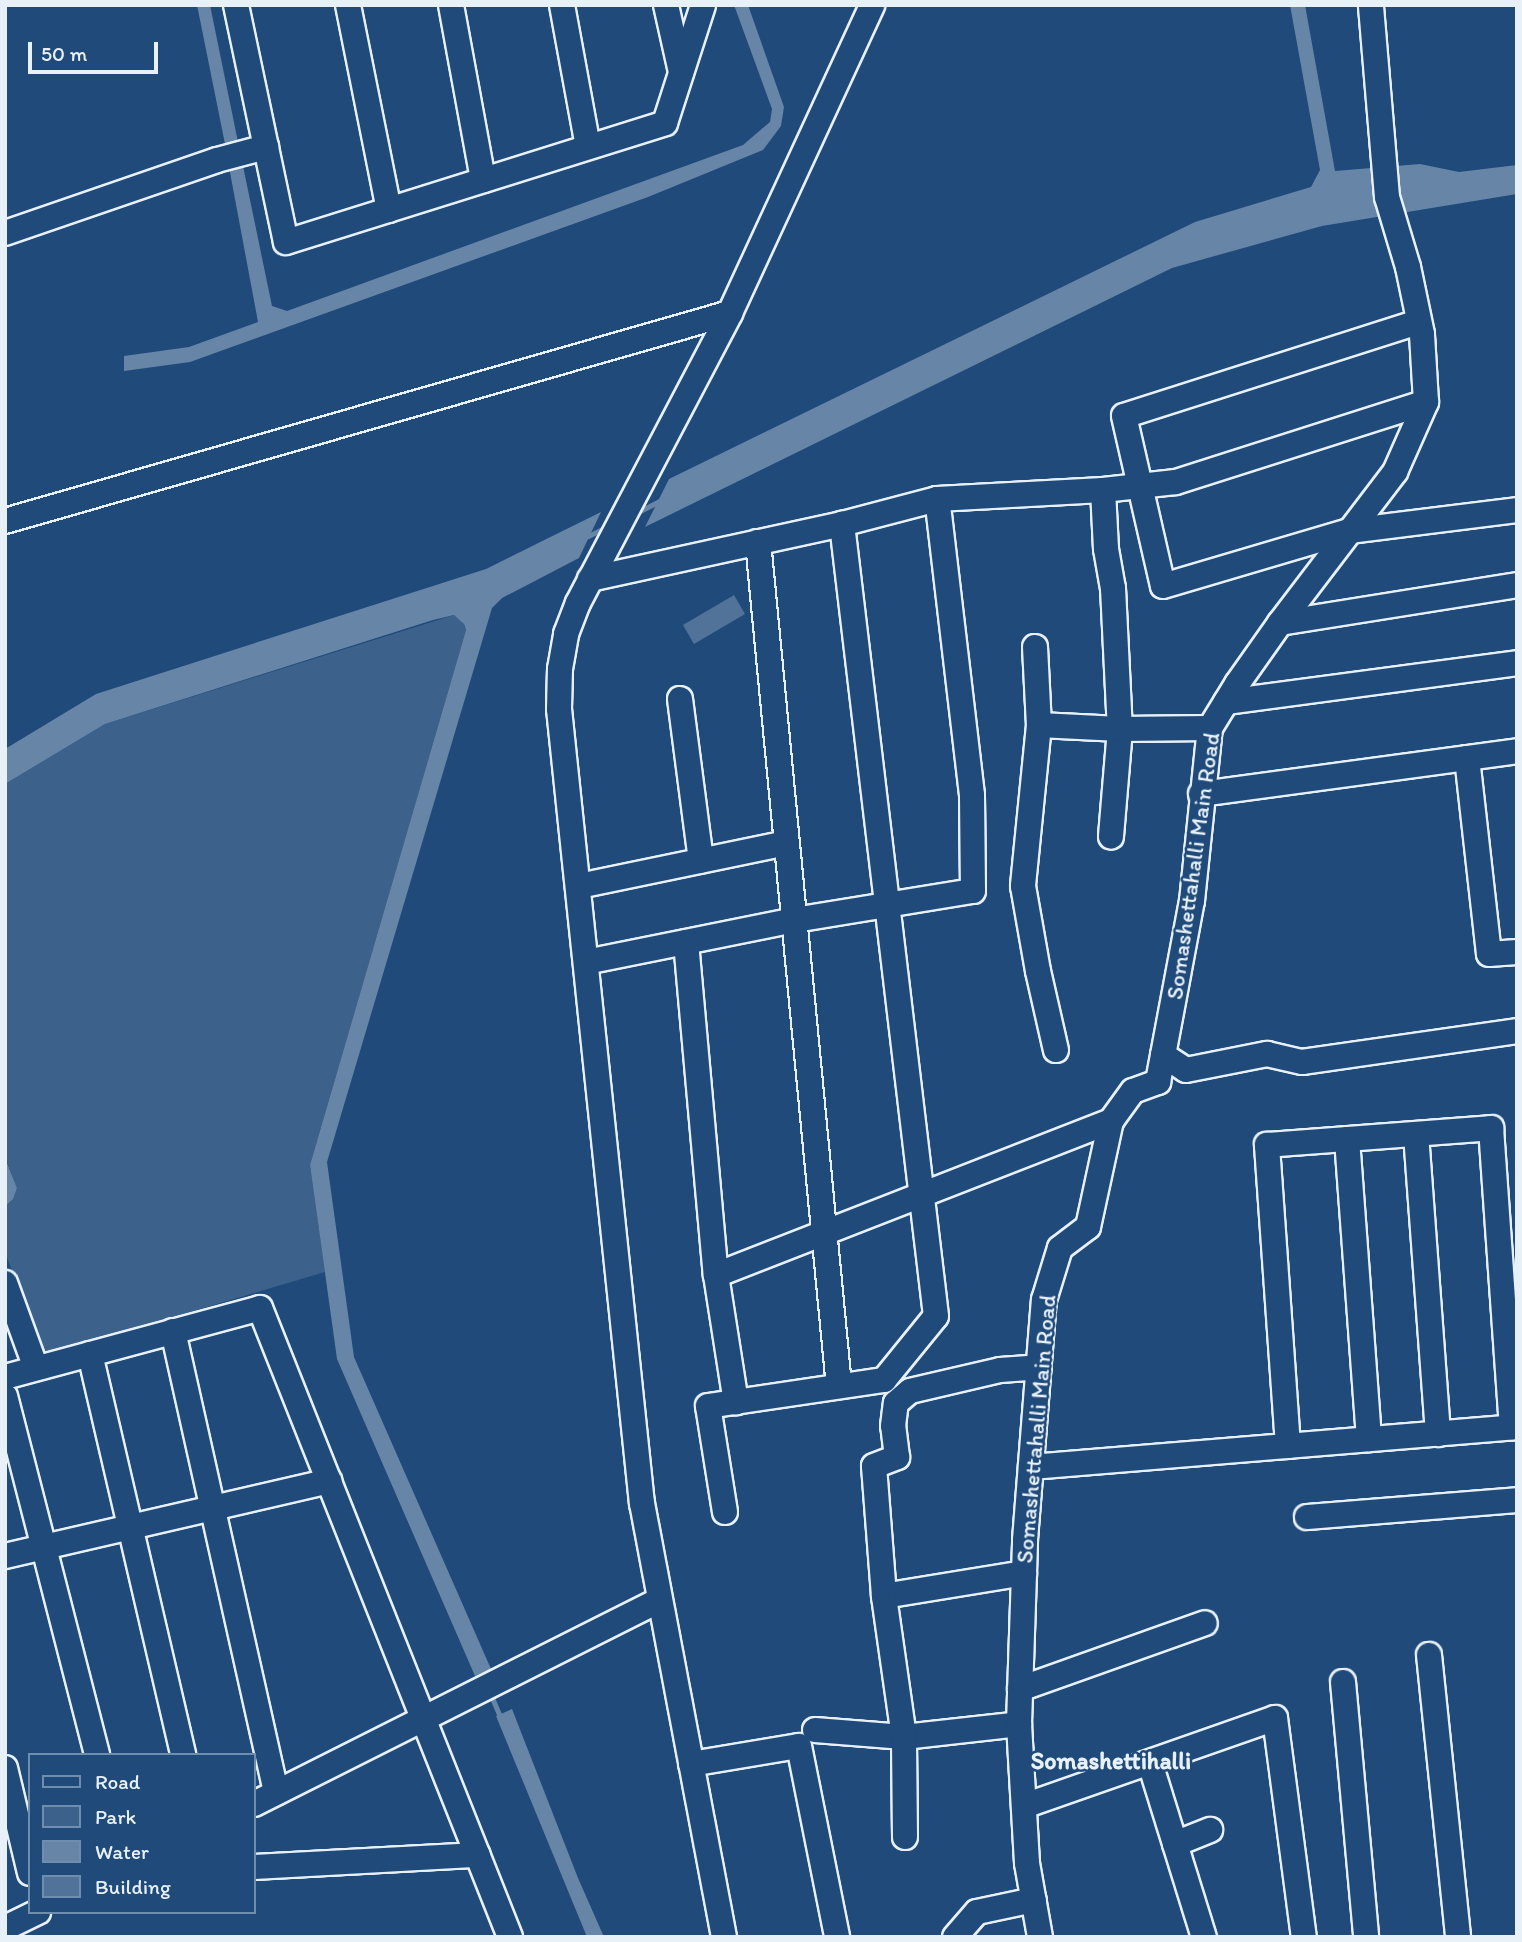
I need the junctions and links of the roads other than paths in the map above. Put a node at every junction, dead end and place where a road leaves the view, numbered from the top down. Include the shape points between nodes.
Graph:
1 (236, 5) edge
2 (348, 5) edge
3 (451, 5) edge
4 (562, 5) edge
5 (666, 5) edge
6 (703, 5) edge
7 (872, 5) edge
8 (1371, 5) edge
9 (681, 72) junction
10 (266, 146) junction
11 (588, 147) junction
12 (483, 180) junction
13 (389, 210) junction
14 (5, 233) edge
15 (730, 313) junction
16 (1415, 323) dead end
17 (1426, 402) junction
18 (1102, 490) junction
19 (937, 499) junction
20 (1517, 510) edge
21 (5, 521) edge
22 (842, 524) junction
23 (1349, 531) junction
24 (758, 542) junction
25 (590, 579) junction
26 (1517, 585) edge
27 (1280, 623) junction
28 (1035, 648) dead end
29 (1517, 663) edge
30 (680, 699) dead end
31 (1226, 702) junction
32 (1039, 725) junction
33 (1210, 728) junction
34 (1120, 729) junction
35 (1517, 751) edge
36 (1467, 758) junction
37 (1201, 794) junction
38 (1111, 837) dead end
39 (787, 843) junction
40 (701, 861) junction
41 (579, 886) junction
42 (889, 905) junction
43 (795, 920) junction
44 (686, 942) junction
45 (1517, 952) edge
46 (586, 962) junction
47 (1517, 1031) edge
48 (1056, 1050) dead end
49 (1163, 1055) junction
50 (1111, 1121) junction
51 (1416, 1134) junction
52 (1346, 1139) junction
53 (922, 1195) junction
54 (825, 1233) junction
55 (1508, 1260) edge
56 (716, 1275) junction
57 (5, 1283) edge
58 (173, 1331) junction
59 (1511, 1340) edge
60 (90, 1354) junction
61 (1039, 1367) junction
62 (36, 1368) junction
63 (5, 1377) edge
64 (839, 1386) junction
65 (5, 1396) edge
66 (736, 1402) junction
67 (1514, 1427) edge
68 (1438, 1434) junction
69 (1369, 1439) junction
70 (1288, 1446) junction
71 (1031, 1467) junction
72 (329, 1480) junction
73 (1517, 1500) edge
74 (212, 1508) junction
75 (725, 1512) dead end
76 (1307, 1517) dead end
77 (130, 1527) junction
78 (44, 1547) junction
79 (5, 1556) edge
80 (1024, 1573) junction
81 (884, 1596) junction
82 (660, 1600) junction
83 (1205, 1623) dead end
84 (1429, 1655) dead end
85 (1343, 1682) dead end
86 (1020, 1689) junction
87 (424, 1718) junction
88 (1019, 1724) junction
89 (815, 1730) dead end
90 (904, 1737) junction
91 (96, 1753) edge
92 (183, 1753) edge
93 (1150, 1763) junction
94 (691, 1765) junction
95 (5, 1768) edge
96 (265, 1798) edge
97 (1024, 1806) junction
98 (11, 1823) edge
99 (1210, 1830) dead end
100 (905, 1837) dead end
101 (1175, 1844) junction
102 (478, 1855) junction
103 (256, 1867) edge
104 (28, 1868) edge
105 (1034, 1900) junction
106 (510, 1937) edge
107 (724, 1937) edge
108 (837, 1937) edge
109 (955, 1937) edge
110 (1040, 1937) edge
111 (1204, 1937) edge
112 (1304, 1937) edge
113 (1366, 1937) edge
114 (1458, 1937) edge

1 - 10 street
2 - 13 street
3 - 12 street
4 - 11 street
5 - 9 street
6 - 9 street
7 - 15 street
8 - 17 street, Somashettahalli Main Road via 1387,189 1422,334
9 - 11 street via 665,123
10 - 13 street via 286,242
10 - 14 street
11 - 12 street
12 - 13 street
15 - 21 street
15 - 25 street
16 - 23 street via 1124,416 1163,586
17 - 18 street via 1176,482
17 - 23 street, Somashettahalli Main Road via 1395,472
18 - 19 street
18 - 34 street via 1113,588
19 - 22 street
19 - 42 street via 972,794 973,891
20 - 23 street
22 - 24 street
22 - 42 street
23 - 27 street, Somashettahalli Main Road
24 - 25 street
24 - 39 street
25 - 41 street via 566,634 559,689
26 - 27 street
27 - 31 street, Somashettahalli Main Road
28 - 32 street
29 - 31 street
30 - 40 street
31 - 33 street, Somashettahalli Main Road
32 - 34 street
32 - 48 street via 1023,886
33 - 34 street
33 - 37 street, Somashettahalli Main Road
34 - 38 street
35 - 36 street
36 - 37 street
36 - 45 street via 1489,954
37 - 49 street, Somashettahalli Main Road via 1192,901
39 - 40 street
39 - 43 street
40 - 41 street
41 - 46 street
42 - 43 street
42 - 53 street
43 - 44 street
43 - 54 street
44 - 46 street
44 - 56 street
46 - 82 street via 642,1504
47 - 49 street via 1302,1062 1267,1054 1186,1070
49 - 50 street, Somashettahalli Main Road via 1158,1082 1133,1091
50 - 53 street
50 - 61 street, Somashettahalli Main Road via 1088,1227 1060,1248 1044,1300
51 - 52 street
51 - 55 street via 1490,1128
51 - 68 street
52 - 69 street
52 - 70 street via 1267,1145
53 - 54 street
53 - 64 street via 936,1316 884,1380
54 - 56 street
54 - 64 street
55 - 59 street
56 - 66 street
57 - 62 street
58 - 60 street
58 - 72 street via 260,1308
58 - 74 street
59 - 67 street
60 - 62 street
60 - 77 street
61 - 71 street, Somashettahalli Main Road
61 - 81 street via 1000,1370 910,1391 896,1403 897,1457 874,1465
62 - 63 street
64 - 66 street
65 - 78 street
66 - 75 street via 708,1406
67 - 68 street
68 - 69 street
69 - 70 street
70 - 71 street
71 - 80 street, Somashettahalli Main Road
72 - 74 street
72 - 87 street
73 - 76 street
74 - 77 street
74 - 96 street
77 - 78 street
77 - 92 street
78 - 79 street
78 - 91 street
80 - 81 street
80 - 86 street, Somashettahalli Main Road
81 - 90 street
82 - 87 street
82 - 94 street
83 - 86 street
84 - 114 street
85 - 113 street
86 - 88 street, Somashettahalli Main Road
87 - 96 street
87 - 102 street
88 - 90 street
88 - 97 street, Somashettahalli Main Road
89 - 90 street
90 - 100 street
93 - 97 street
93 - 101 street
93 - 112 street via 1275,1718
94 - 107 street
94 - 108 street via 799,1746
95 - 98 street
97 - 105 street, Somashettahalli Main Road
98 - 104 street
99 - 101 street
101 - 111 street
102 - 103 street
102 - 106 street
105 - 109 street via 977,1912
105 - 110 street, Somashettahalli Main Road

